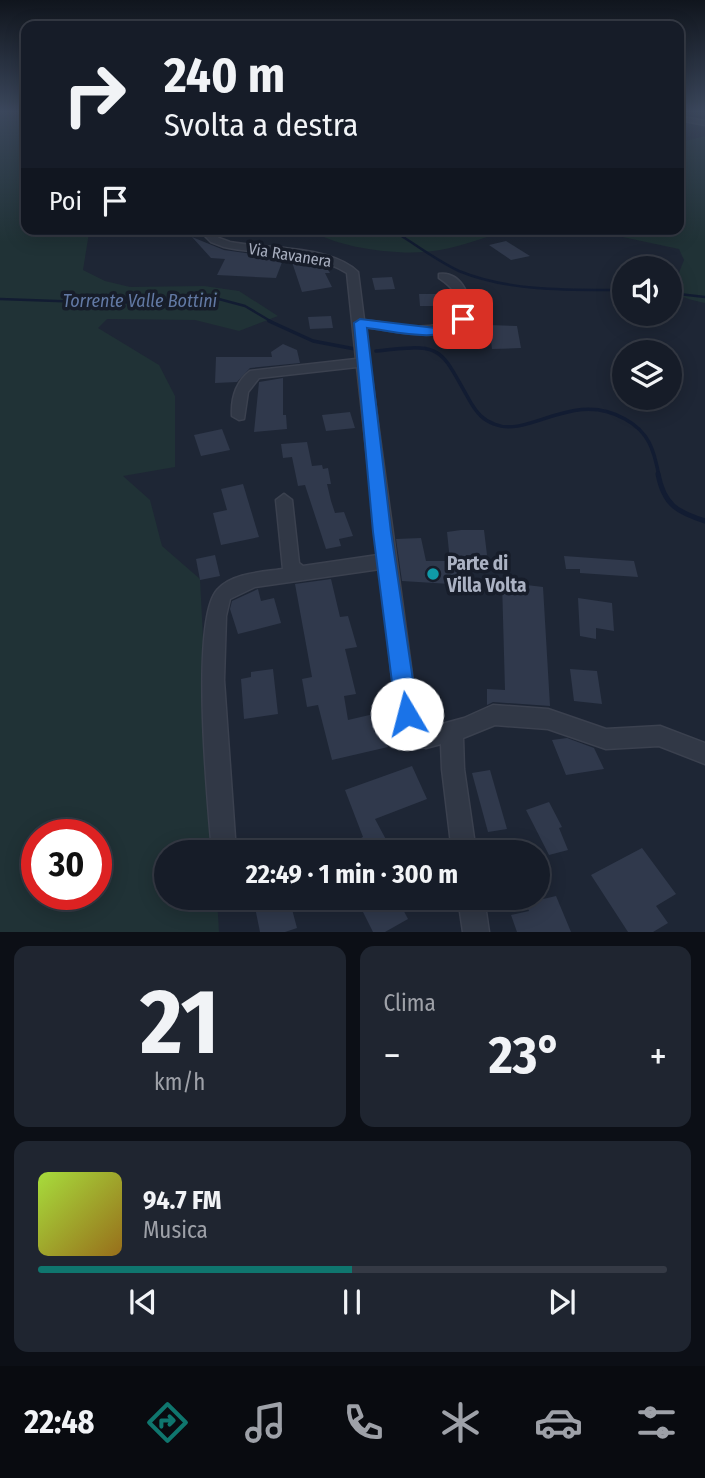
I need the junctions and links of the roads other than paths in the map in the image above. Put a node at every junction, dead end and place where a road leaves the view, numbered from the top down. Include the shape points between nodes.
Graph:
1 (210, 235) edge
2 (443, 276) dead end
3 (360, 323) junction
4 (361, 353) junction
5 (239, 416) dead end
6 (284, 500) dead end
7 (386, 561) junction
8 (301, 574) junction
9 (452, 732) junction
10 (704, 756) edge
11 (224, 840) edge
12 (462, 840) edge
13 (473, 910) edge
14 (476, 932) edge

1 - 3 street, Via Ravanera via 251,251 317,258 346,267 355,284
2 - 3 street via 458,285 466,301 463,319 452,327 423,332
3 - 4 street, Via Ravanera
4 - 5 street via 255,373 243,387
4 - 7 street, Via Ravanera
6 - 8 street via 289,566
7 - 8 street
7 - 9 street, Via Ravanera via 407,714 426,738
8 - 11 street via 236,586 223,595 215,615
9 - 10 street via 493,715 548,719 606,739 660,736
9 - 12 street
13 - 14 street

